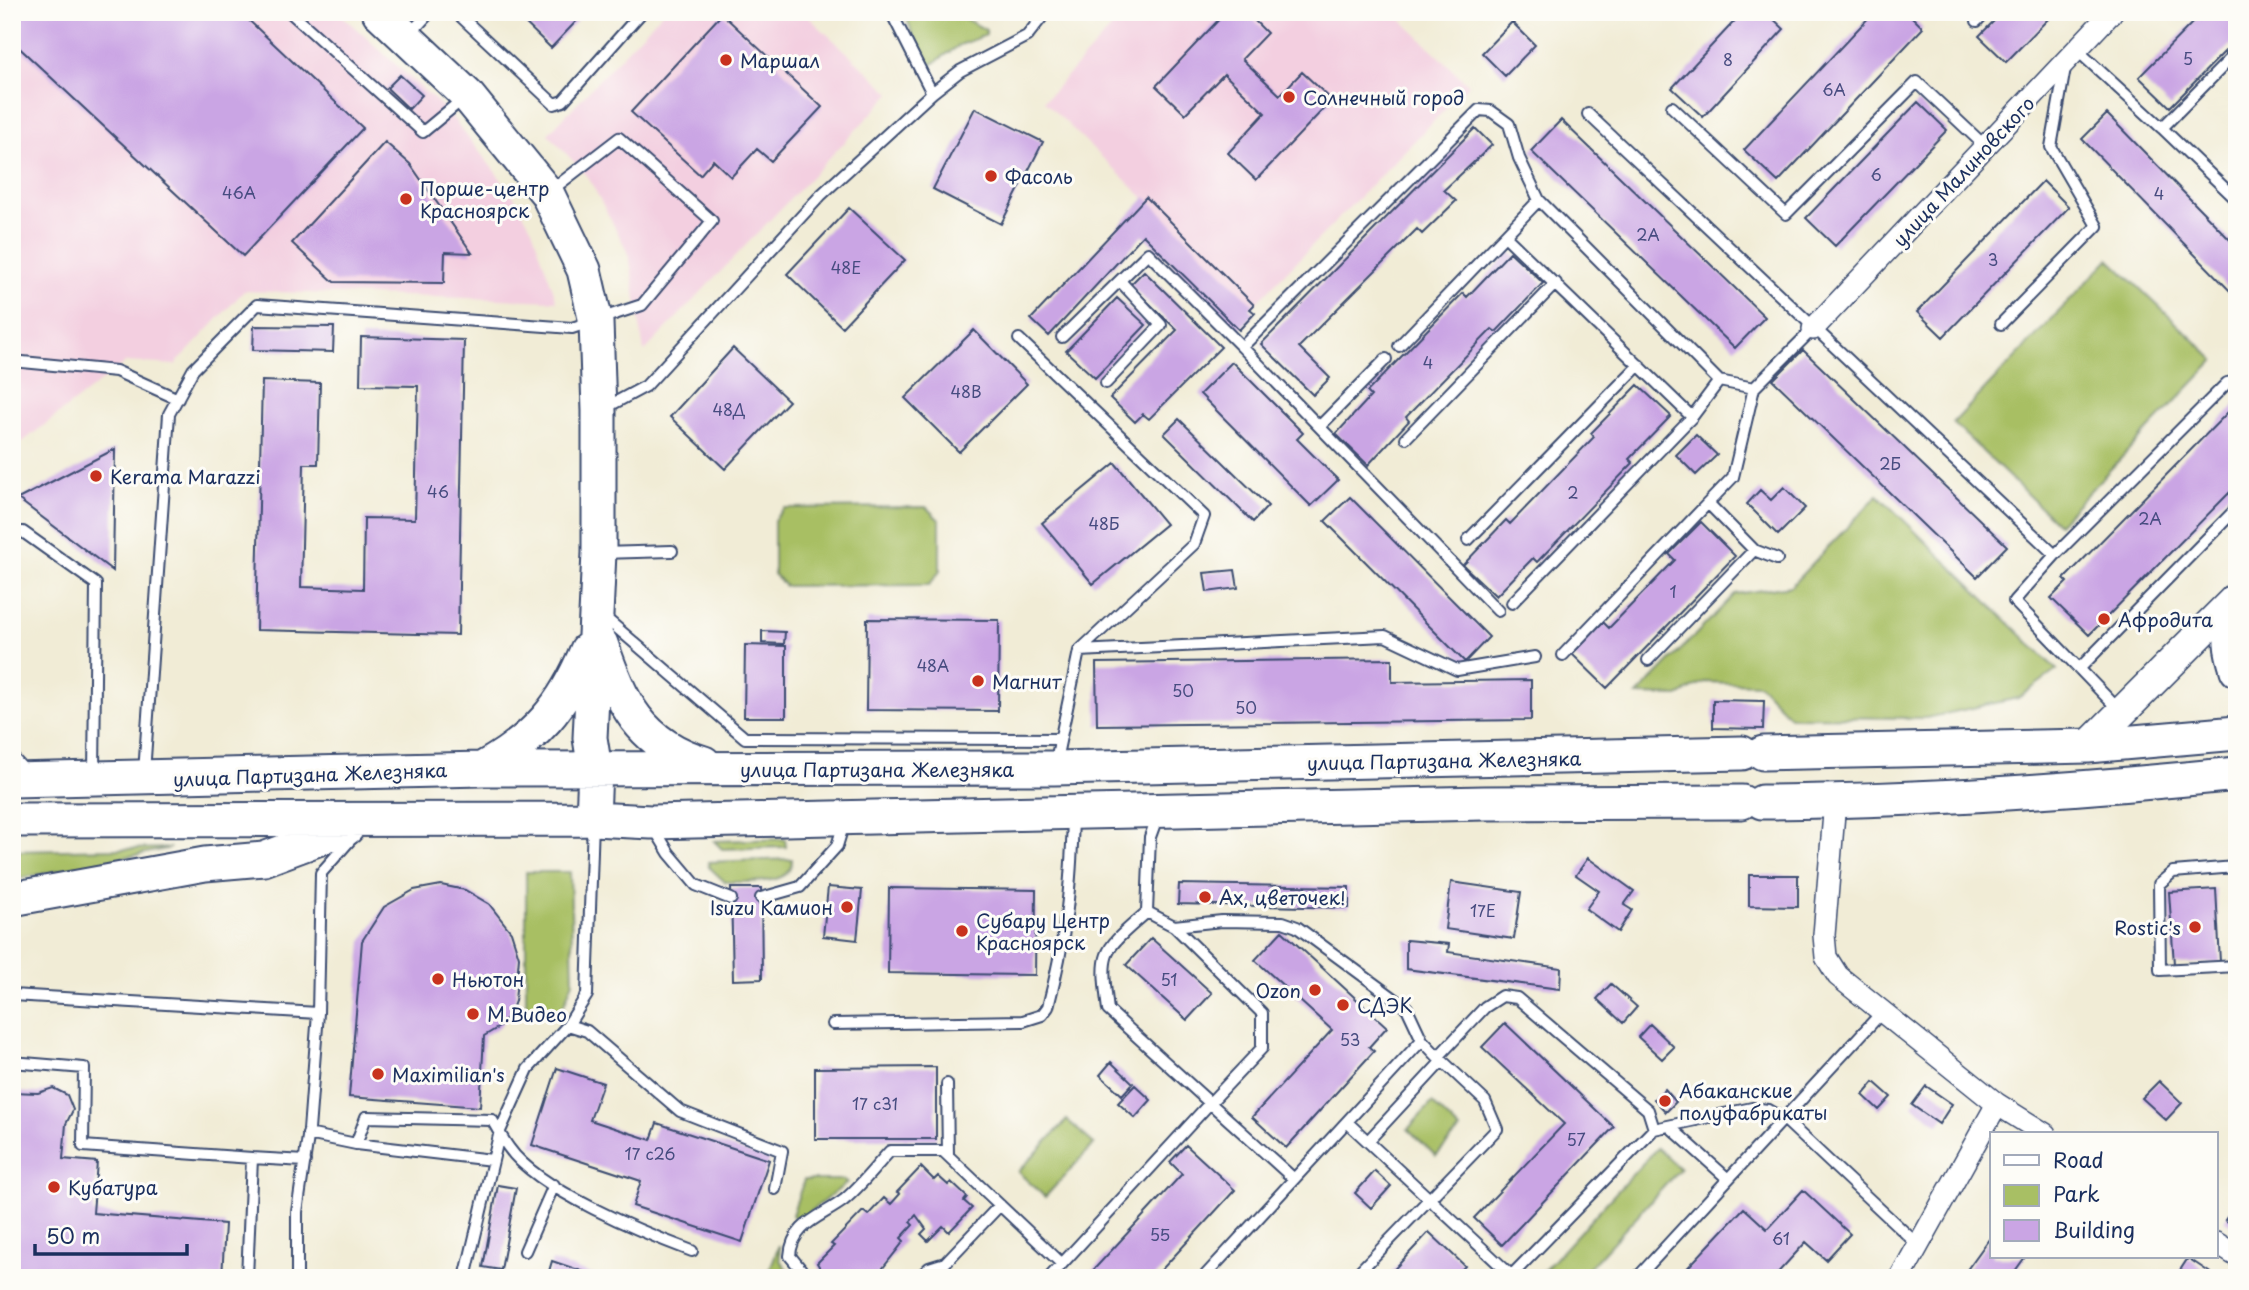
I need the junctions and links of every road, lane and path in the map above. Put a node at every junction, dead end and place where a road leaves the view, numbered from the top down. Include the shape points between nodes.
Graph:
1 (290, 12) edge
2 (379, 12) edge
3 (430, 12) edge
4 (456, 12) edge
5 (642, 12) edge
6 (891, 12) edge
7 (1046, 12) edge
8 (2112, 12) edge
9 (407, 38) junction
10 (2237, 52) edge
11 (2071, 56) junction
12 (932, 93) junction
13 (467, 95) junction
14 (1672, 107) dead end
15 (1588, 114) dead end
16 (2162, 128) junction
17 (1987, 148) junction
18 (547, 193) junction
19 (1539, 200) junction
20 (2237, 200) edge
21 (1505, 236) junction
22 (1120, 281) junction
23 (1556, 283) junction
24 (596, 322) junction
25 (2001, 324) dead end
26 (1813, 329) junction
27 (1062, 337) dead end
28 (1019, 339) dead end
29 (1399, 346) dead end
30 (1242, 347) junction
31 (1386, 359) dead end
32 (12, 361) edge
33 (1639, 365) junction
34 (1719, 381) junction
35 (2237, 381) edge
36 (1106, 383) dead end
37 (1754, 388) junction
38 (178, 400) junction
39 (599, 411) junction
40 (1692, 417) junction
41 (1321, 425) junction
42 (1406, 438) dead end
43 (1708, 503) junction
44 (2237, 508) edge
45 (23, 532) dead end
46 (1468, 540) dead end
47 (1754, 550) junction
48 (672, 551) dead end
49 (599, 553) junction
50 (2055, 555) junction
51 (1777, 559) dead end
52 (2237, 597) edge
53 (1512, 603) dead end
54 (1498, 611) dead end
55 (2237, 618) edge
56 (596, 619) junction
57 (1079, 651) junction
58 (1563, 654) dead end
59 (1535, 656) dead end
60 (1648, 660) dead end
61 (2081, 667) junction
62 (2237, 670) edge
63 (2121, 712) junction
64 (2237, 733) edge
65 (2088, 746) junction
66 (1057, 754) junction
67 (739, 756) junction
68 (482, 769) junction
69 (594, 769) junction
70 (19, 773) edge
71 (2237, 774) edge
72 (143, 779) junction
73 (94, 780) junction
74 (2089, 789) junction
75 (1835, 802) junction
76 (1160, 809) junction
77 (1073, 811) junction
78 (847, 816) junction
79 (593, 819) junction
80 (12, 820) edge
81 (366, 821) junction
82 (651, 822) junction
83 (2236, 865) edge
84 (761, 898) dead end
85 (12, 899) edge
86 (732, 899) dead end
87 (1147, 912) junction
88 (2237, 920) edge
89 (1174, 926) junction
90 (2237, 966) edge
91 (12, 995) edge
92 (1883, 1011) junction
93 (318, 1013) junction
94 (833, 1024) dead end
95 (568, 1026) junction
96 (1422, 1040) junction
97 (1440, 1059) junction
98 (12, 1062) edge
99 (947, 1084) dead end
100 (1210, 1103) junction
101 (1997, 1104) junction
102 (1784, 1119) junction
103 (1347, 1122) junction
104 (1669, 1126) junction
105 (1654, 1129) junction
106 (500, 1132) junction
107 (2042, 1132) edge
108 (308, 1134) junction
109 (1368, 1141) junction
110 (356, 1144) junction
111 (947, 1155) junction
112 (252, 1158) junction
113 (492, 1160) junction
114 (305, 1161) junction
115 (1294, 1179) junction
116 (1728, 1179) junction
117 (554, 1185) junction
118 (775, 1189) dead end
119 (1431, 1200) junction
120 (1000, 1205) junction
121 (1917, 1244) junction
122 (2218, 1244) edge
123 (525, 1251) dead end
124 (692, 1251) dead end
125 (2237, 1256) edge
126 (1062, 1264) junction
127 (1512, 1277) edge
128 (247, 1278) edge
129 (297, 1278) edge
130 (465, 1278) edge
131 (808, 1278) edge
132 (919, 1278) edge
133 (1049, 1278) edge
134 (1203, 1278) edge
135 (1353, 1278) edge
136 (1637, 1278) edge
137 (1900, 1278) edge

1 - 13 lane via 422,132
2 - 9 main road
3 - 9 lane
4 - 5 lane via 554,104 563,101
6 - 12 lane
7 - 12 lane via 1027,36 961,71
8 - 11 street, улица Малиновского
9 - 13 main road
10 - 16 lane
11 - 16 lane
11 - 17 street, улица Малиновского
11 - 25 lane via 2051,147 2097,226
12 - 39 lane via 821,195 646,386
13 - 18 main road
14 - 17 lane via 1786,214 1917,82
15 - 26 lane
16 - 20 lane
17 - 26 street, улица Малиновского
18 - 24 main road via 584,270
18 - 24 lane via 619,138 712,221 642,305
19 - 21 lane
19 - 30 lane via 1509,124 1491,111 1479,110
19 - 34 lane
21 - 23 lane
21 - 29 lane
22 - 27 lane
22 - 30 lane via 1148,253
22 - 36 lane via 1161,325
23 - 33 lane
23 - 42 lane
24 - 38 lane via 572,328 257,305 192,370
24 - 39 main road
26 - 37 lane
26 - 50 lane
28 - 57 lane via 1204,516 1194,544
30 - 41 lane
31 - 41 lane
32 - 38 lane via 116,372
33 - 40 lane
33 - 46 lane
34 - 37 lane
34 - 40 lane
35 - 50 lane via 2227,383
37 - 43 lane via 1733,477
38 - 72 lane via 169,414
39 - 49 main road
40 - 53 lane
41 - 54 lane
43 - 47 lane
43 - 58 lane
44 - 61 lane
45 - 73 lane via 96,584
47 - 51 lane
47 - 60 lane
48 - 49 lane
49 - 56 main road
50 - 61 lane via 2014,601
52 - 63 main road
55 - 62 main road via 2231,628 2230,649
56 - 67 lane
56 - 67 main road via 621,695 652,739 681,757
56 - 68 main road via 572,685 547,720 514,751
56 - 69 main road via 590,738
57 - 59 lane via 1385,636 1457,670
57 - 66 lane
61 - 63 lane
63 - 65 main road
64 - 65 main road, улица Партизана Железняка
65 - 66 main road, улица Партизана Железняка via 1753,753
65 - 74 main road
66 - 67 main road, улица Партизана Железняка
67 - 69 main road, улица Партизана Железняка
68 - 69 main road, улица Партизана Железняка
68 - 72 main road, улица Партизана Железняка
69 - 79 main road
70 - 73 main road, улица Партизана Железняка
71 - 74 main road
72 - 73 main road, улица Партизана Железняка
74 - 75 main road
75 - 76 main road
75 - 92 street via 1826,957 1838,976
76 - 77 main road
76 - 87 lane via 1150,837
77 - 78 main road
77 - 94 lane via 1075,851 1064,947 1042,1015 1023,1021
78 - 82 main road
78 - 84 lane via 836,846 800,887
79 - 81 main road
79 - 82 main road
79 - 95 lane via 587,995
80 - 81 main road
81 - 85 main road via 264,859 205,864
81 - 93 lane via 321,873
82 - 86 lane via 696,885
83 - 88 lane
83 - 90 lane via 2173,872 2159,884 2160,970
87 - 89 lane
87 - 100 lane via 1114,941 1102,963 1108,1010
89 - 96 lane via 1222,921 1283,922 1297,927 1407,1009
89 - 100 lane via 1262,1013 1262,1048
91 - 93 lane
92 - 101 street
92 - 102 lane
93 - 108 lane
95 - 106 lane via 528,1069
95 - 118 lane via 587,1031 680,1111 782,1151
96 - 97 lane
96 - 103 lane
97 - 105 lane via 1490,1003 1502,996 1517,998 1648,1110
97 - 109 lane
97 - 119 lane via 1485,1101 1497,1129
98 - 112 lane via 84,1068 83,1146
99 - 111 lane
100 - 115 lane
100 - 126 lane
101 - 107 street
101 - 121 street
102 - 104 lane via 1752,1108
102 - 116 lane
102 - 121 lane
103 - 109 lane
103 - 115 lane
104 - 105 lane
104 - 116 lane
105 - 127 lane
106 - 110 lane via 492,1120 366,1117
106 - 113 lane
106 - 117 lane via 514,1154
108 - 110 lane
108 - 114 lane
109 - 119 lane
110 - 113 lane
111 - 120 lane
111 - 131 lane via 943,1151 890,1151 844,1200 810,1220 791,1241 790,1255
112 - 114 lane
112 - 128 lane
113 - 130 lane
114 - 129 lane via 297,1212
115 - 134 lane
116 - 136 lane
117 - 123 lane
117 - 124 lane via 629,1228
119 - 127 lane
119 - 135 lane
120 - 126 lane
120 - 132 lane via 944,1263
121 - 137 street
122 - 125 street
126 - 133 lane

